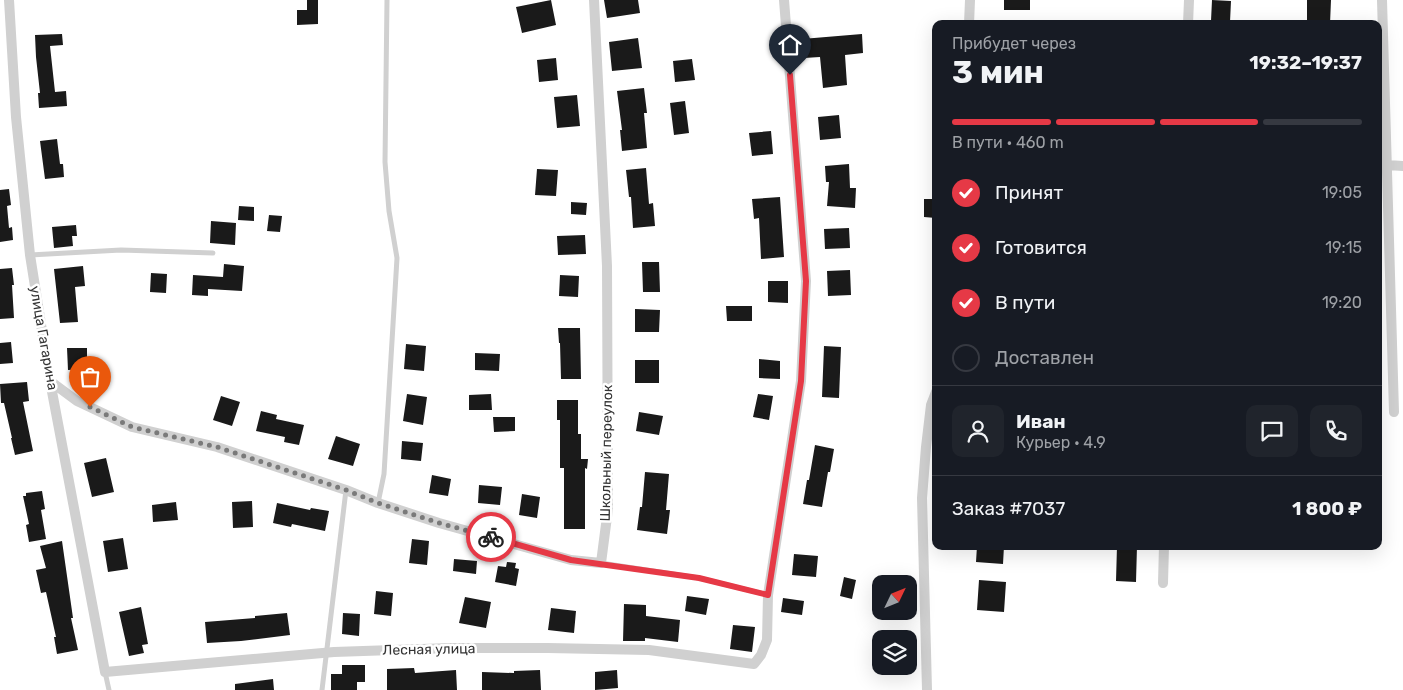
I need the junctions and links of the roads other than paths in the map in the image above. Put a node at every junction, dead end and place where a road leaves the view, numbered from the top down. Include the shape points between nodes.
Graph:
1 (9, 0) edge
2 (387, 0) edge
3 (594, 0) edge
4 (784, 0) edge
5 (970, 0) edge
6 (1189, 0) edge
7 (1382, 0) edge
8 (969, 20) edge
9 (1188, 20) edge
10 (1387, 165) junction
11 (1403, 166) edge
12 (213, 253) dead end
13 (30, 255) junction
14 (1392, 333) junction
15 (1403, 333) edge
16 (50, 381) junction
17 (932, 402) edge
18 (1394, 412) dead end
19 (346, 490) junction
20 (378, 503) junction
21 (1164, 550) edge
22 (601, 563) junction
23 (1163, 582) dead end
24 (768, 595) junction
25 (327, 652) junction
26 (105, 672) junction
27 (108, 690) edge
28 (322, 690) edge
29 (927, 690) edge

1 - 13 street, улица Гагарина via 16,116
2 - 20 lane via 385,162 397,258 384,474
3 - 22 street, Школьный переулок via 607,266 608,509
4 - 24 street via 806,281 801,381
5 - 8 street
6 - 9 street
7 - 10 street
10 - 11 street
10 - 14 street
12 - 13 lane via 121,250
13 - 16 street, улица Гагарина
14 - 15 street
14 - 18 street
16 - 19 street via 76,401 132,427 217,447
16 - 26 street, улица Гагарина
17 - 29 street via 922,498
19 - 20 street
19 - 25 lane
20 - 22 street via 571,560
21 - 23 street
22 - 24 lane via 699,578
24 - 25 street, Лесная улица via 767,640 754,664 649,650 451,648
25 - 26 street, Лесная улица
25 - 28 lane
26 - 27 lane

